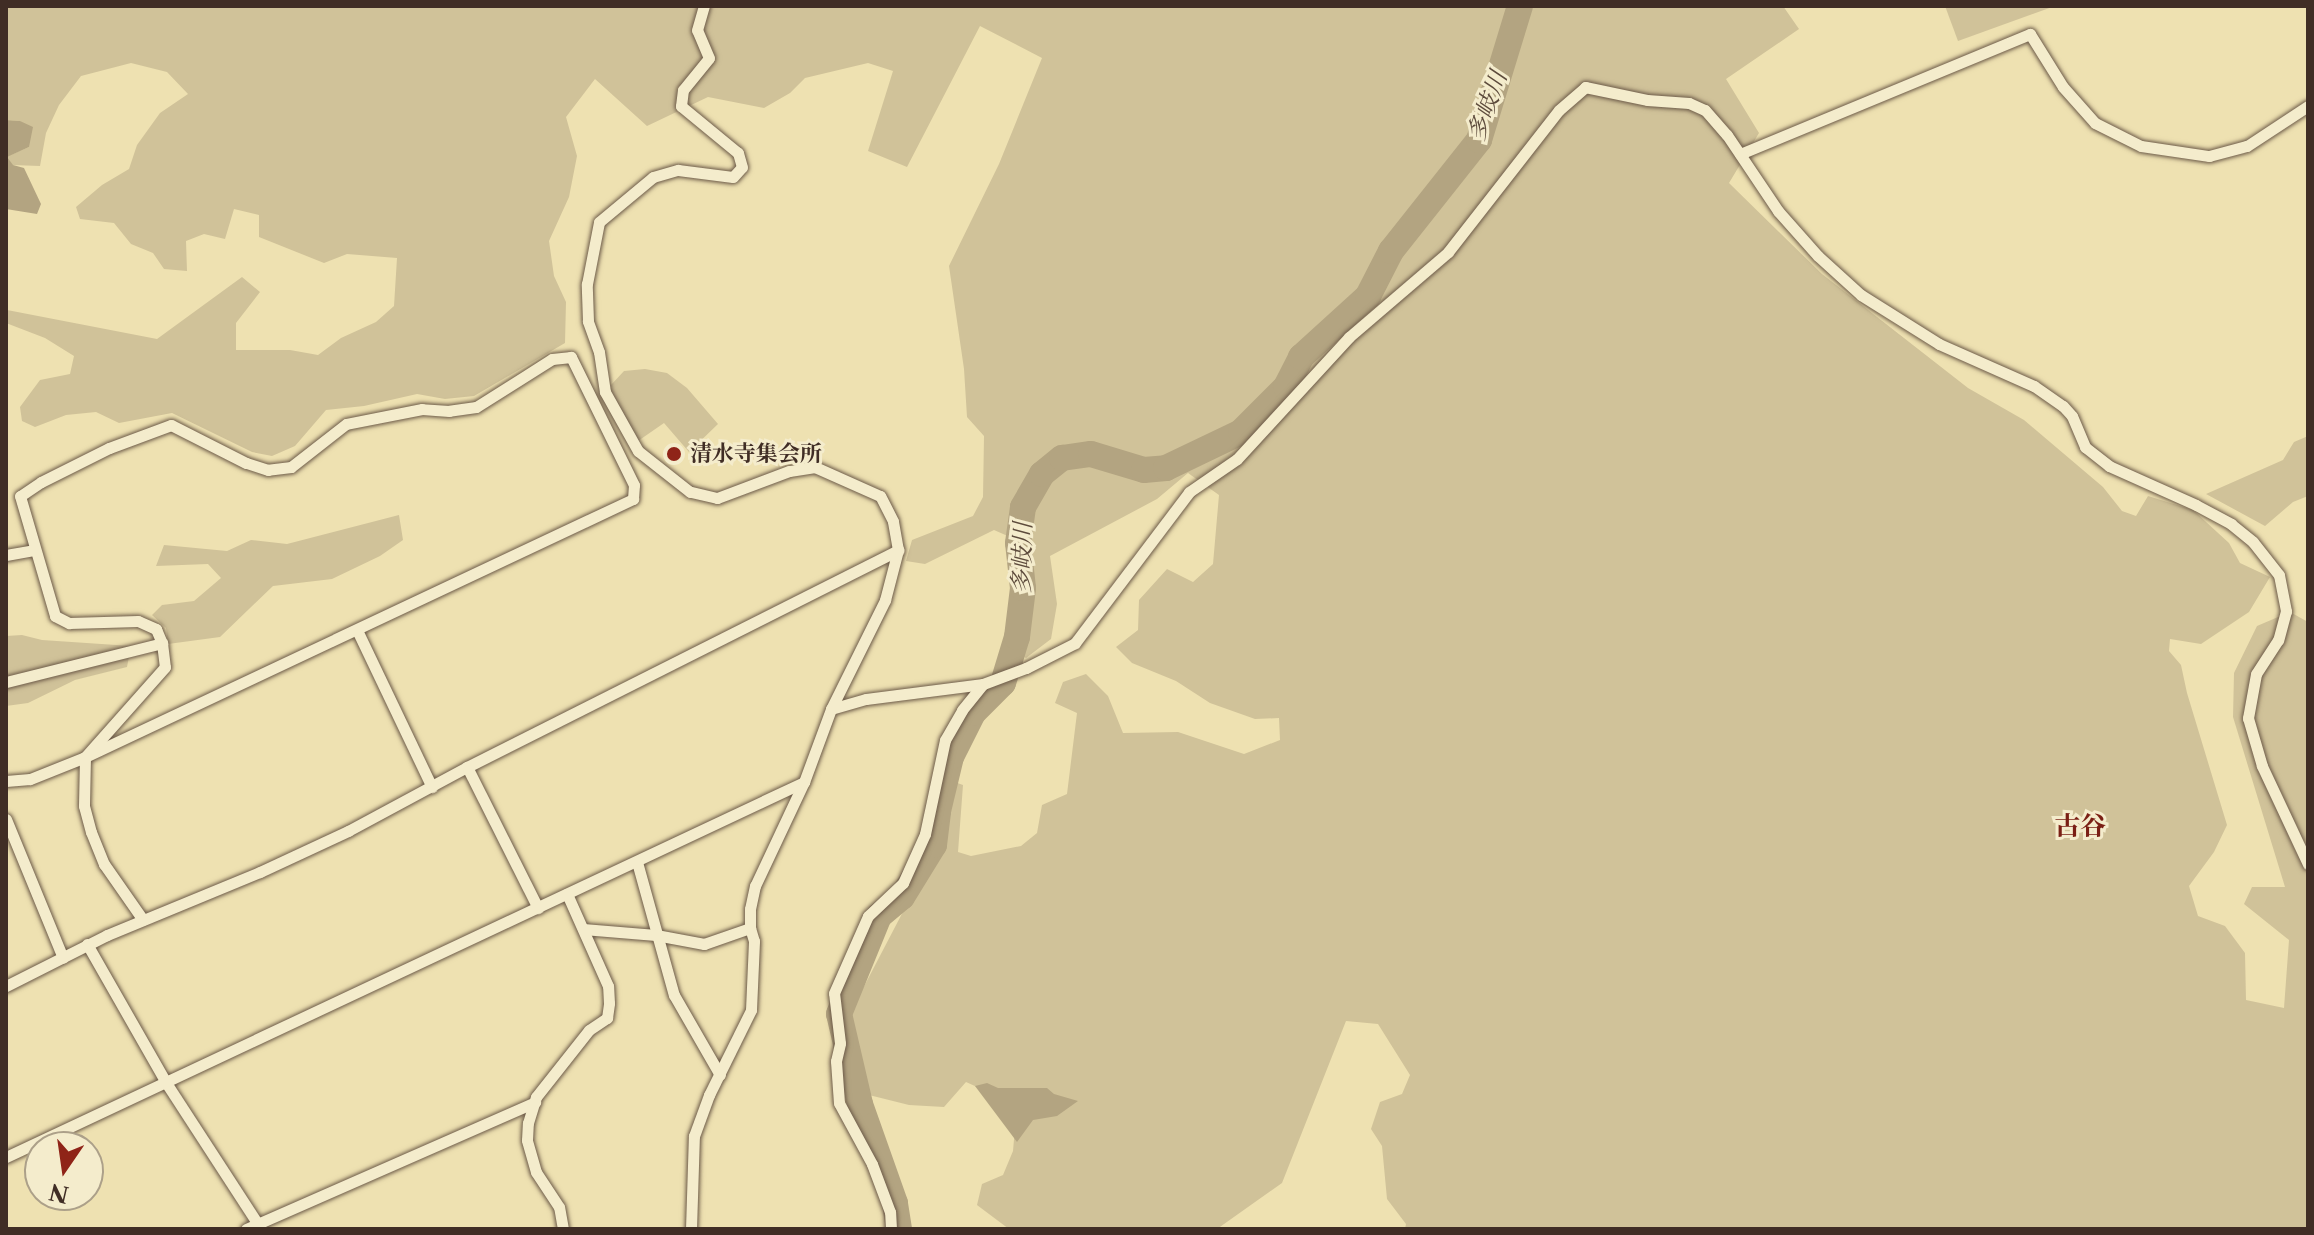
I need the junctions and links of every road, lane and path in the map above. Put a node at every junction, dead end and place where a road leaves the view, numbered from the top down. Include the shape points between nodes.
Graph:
1 (704, 6) edge
2 (2308, 106) edge
3 (1740, 154) junction
4 (638, 451) junction
5 (622, 462) junction
6 (34, 550) junction
7 (898, 550) junction
8 (6, 555) edge
9 (357, 630) junction
10 (162, 643) junction
11 (6, 682) edge
12 (983, 684) junction
13 (831, 709) junction
14 (85, 757) junction
15 (467, 767) junction
16 (6, 781) edge
17 (804, 782) junction
18 (432, 787) junction
19 (6, 819) edge
20 (637, 862) junction
21 (2308, 864) edge
22 (567, 894) junction
23 (538, 908) junction
24 (143, 920) junction
25 (750, 928) junction
26 (583, 929) junction
27 (656, 935) junction
28 (87, 944) junction
29 (63, 958) junction
30 (6, 986) edge
31 (720, 1075) junction
32 (165, 1081) junction
33 (535, 1102) junction
34 (6, 1157) edge
35 (255, 1227) edge
36 (563, 1229) edge
37 (691, 1229) edge
38 (891, 1229) edge

1 - 4 street via 697,30 709,58 683,90 681,106 738,153 742,167 733,177 678,170 653,177 629,193 599,222 587,284 588,321 605,392
2 - 3 street via 2247,146 2209,156 2141,146 2095,123 2063,87 2030,34
3 - 12 street via 1697,106 1585,87 1559,110 1448,252 1349,337 1237,459 1189,492 1075,643
3 - 21 street via 1781,215 1861,295 1939,344 2034,386 2072,416 2085,447 2109,466 2231,524 2262,553 2279,575 2286,611 2278,640 2256,674 2248,718 2262,766
4 - 5 street
4 - 7 street via 690,492 717,498 789,471 815,467 880,496 893,521
5 - 6 street via 571,357 552,359 476,407 422,409 346,424 291,467 268,470 246,463 171,425 109,448 20,496
5 - 9 street via 634,485 633,499
6 - 8 street
6 - 10 street via 55,616 69,623 138,621 156,629
7 - 13 street via 885,600
7 - 15 street
9 - 14 street
9 - 18 street
10 - 11 street
10 - 14 street via 165,667
12 - 13 street via 866,699
12 - 38 street via 945,740 925,834 903,883 868,916 834,993 839,1103 872,1164
13 - 17 street
14 - 16 street via 30,779
14 - 24 street via 84,806 91,832 104,864
15 - 18 street
15 - 23 street
17 - 20 street
17 - 25 street via 755,886
18 - 24 street via 260,872
19 - 29 street
20 - 22 street
20 - 27 street
22 - 23 street
22 - 26 street
23 - 32 street
24 - 28 street
25 - 27 street via 704,944
25 - 31 street via 751,1010
26 - 27 street
26 - 33 street via 608,986 607,1018 589,1030
27 - 31 street via 674,995
28 - 29 street
28 - 32 street
29 - 30 street
31 - 37 street via 694,1136
32 - 34 street
32 - 35 street
33 - 35 street
33 - 36 street via 527,1140 536,1172 559,1207

